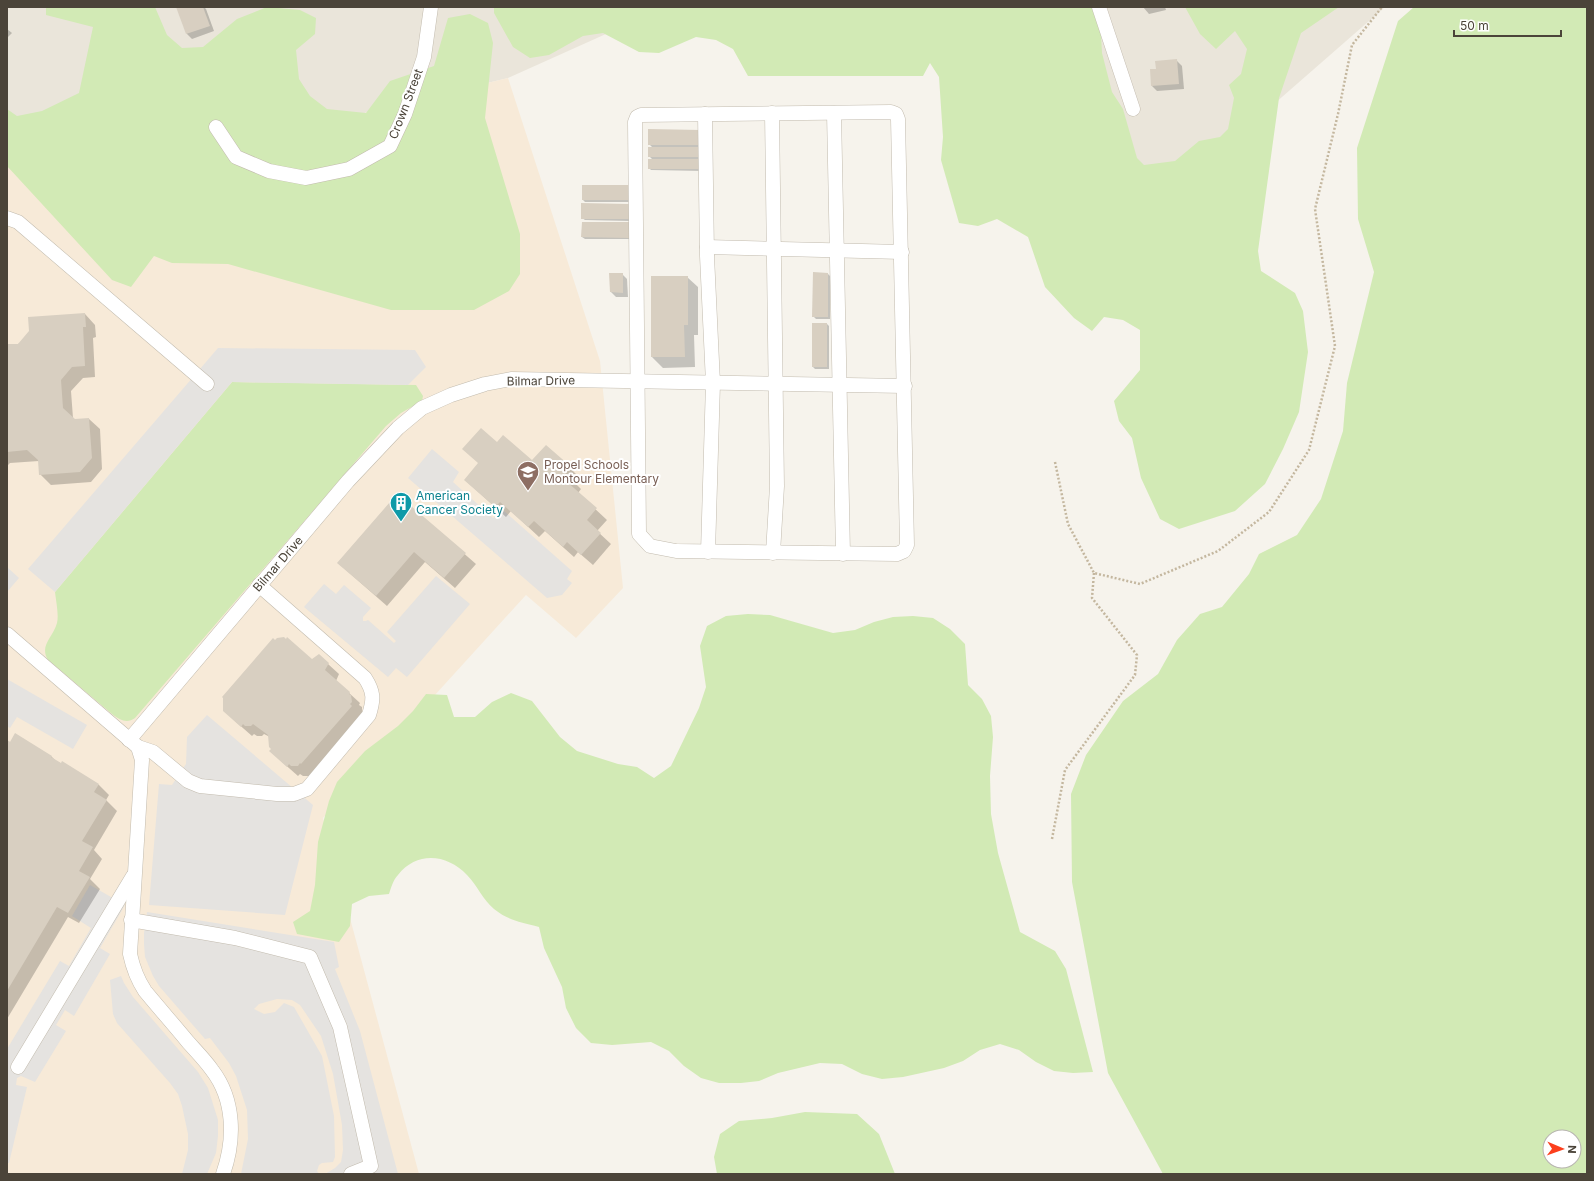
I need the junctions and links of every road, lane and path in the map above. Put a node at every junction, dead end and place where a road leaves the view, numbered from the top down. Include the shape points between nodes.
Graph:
1 (431, 7) edge
2 (1099, 7) edge
3 (1382, 7) edge
4 (1133, 109) dead end
5 (772, 113) junction
6 (834, 113) junction
7 (705, 114) junction
8 (216, 127) dead end
9 (7, 218) edge
10 (707, 247) junction
11 (774, 249) junction
12 (837, 251) junction
13 (902, 252) junction
14 (636, 381) junction
15 (713, 383) junction
16 (207, 384) dead end
17 (776, 384) junction
18 (840, 385) junction
19 (905, 386) junction
20 (1055, 462) dead end
21 (708, 552) junction
22 (773, 553) junction
23 (844, 554) junction
24 (1094, 573) junction
25 (259, 585) junction
26 (7, 634) edge
27 (134, 744) junction
28 (1052, 839) dead end
29 (134, 874) junction
30 (131, 920) junction
31 (18, 1067) dead end
32 (223, 1174) edge
33 (351, 1174) edge

1 - 8 street, Crown Street via 424,57 405,114 390,146 349,170 306,178 269,171 236,157
2 - 4 street
3 - 24 path via 1352,45 1315,209 1335,346 1309,450 1268,512 1218,551 1140,584
5 - 6 street
5 - 7 street
5 - 11 street
6 - 12 street
6 - 13 street via 896,114
7 - 10 street
7 - 14 street via 641,115 635,122
9 - 16 street via 18,222
10 - 11 street
10 - 15 street
11 - 12 street
11 - 17 street
12 - 13 street
12 - 18 street
13 - 19 street
14 - 15 street, Bilmar Drive
14 - 21 street via 638,534 650,546 676,551
14 - 25 street, Bilmar Drive via 512,380 451,395 422,408 398,428 348,481
15 - 17 street, Bilmar Drive
15 - 21 street
17 - 18 street, Bilmar Drive
17 - 22 street via 777,486
18 - 19 street, Bilmar Drive
18 - 23 street
19 - 23 street via 907,545 904,551 897,554
20 - 24 path via 1068,524
21 - 22 street
22 - 23 street
24 - 28 path via 1092,598 1137,655 1135,675 1065,770
25 - 27 street, Bilmar Drive
25 - 27 street via 365,678 372,688 373,702 370,715 307,790 294,794 200,786 188,781 153,752
26 - 27 street
27 - 29 street via 142,760
29 - 30 street
29 - 31 street
30 - 32 street via 130,954 138,981 213,1070 223,1089 231,1114 231,1135 228,1160
30 - 33 street via 235,938 310,957 340,1027 371,1166

